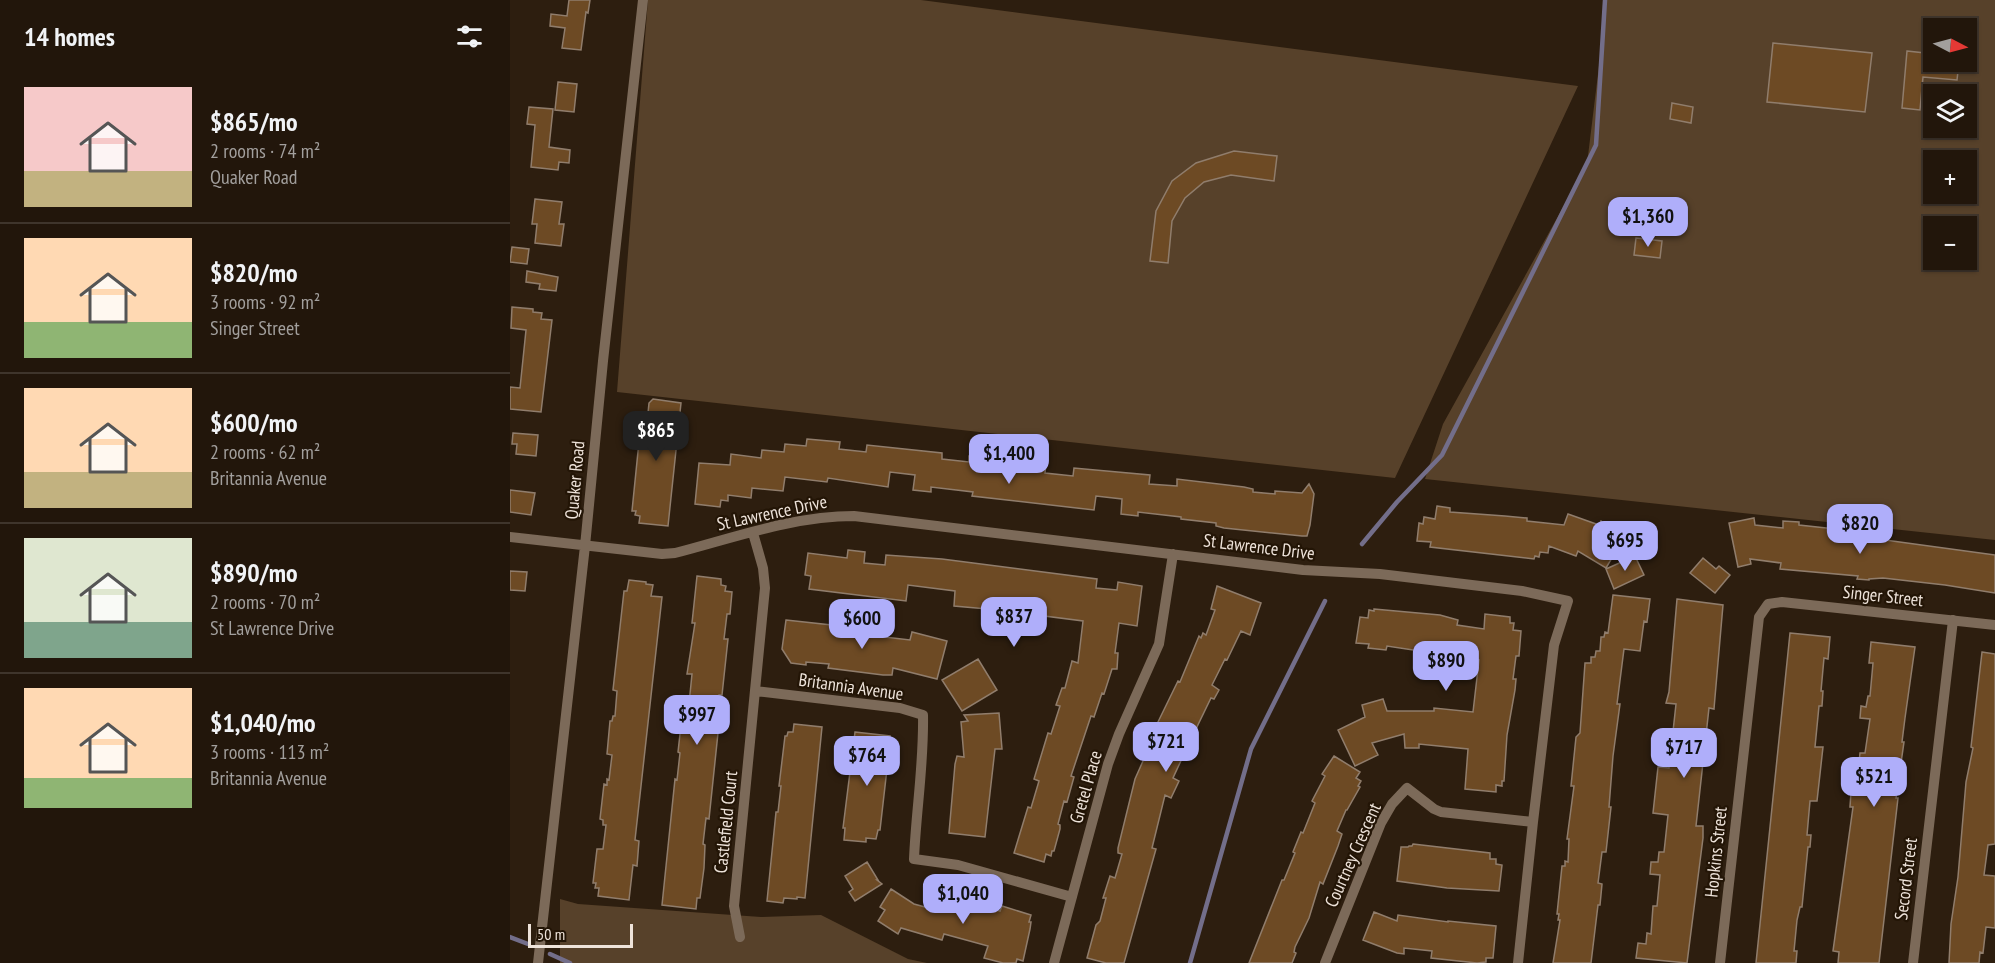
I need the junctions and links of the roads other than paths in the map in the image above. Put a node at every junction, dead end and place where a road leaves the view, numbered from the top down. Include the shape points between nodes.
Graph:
1 (643, 0) edge
2 (753, 533) junction
3 (510, 537) edge
4 (585, 546) junction
5 (1173, 554) junction
6 (1768, 604) joint
7 (1953, 620) junction
8 (1995, 625) edge
9 (755, 691) junction
10 (1533, 822) junction
11 (1072, 897) junction
12 (740, 937) dead end
13 (1328, 962) edge
14 (538, 963) edge
15 (1054, 963) edge
16 (1518, 963) edge
17 (1720, 963) edge
18 (1913, 963) edge

1 - 4 street, Quaker Road
2 - 4 street, St Lawrence Drive via 668,554
2 - 5 street, St Lawrence Drive via 803,520 854,516
2 - 9 street, Castlefield Court via 765,588
3 - 4 street, St Lawrence Drive
4 - 14 street, Quaker Road
5 - 10 street, St Lawrence Drive via 1303,570 1380,574 1522,591 1568,601 1554,645
5 - 11 street, Gretel Place via 1159,644 1112,754
6 - 7 street, Singer Street via 1782,602
6 - 17 street, Hopkins Street via 1759,617
7 - 8 street, Singer Street
7 - 18 street, Secord Street
9 - 11 street, Britannia Avenue via 900,708 923,715 924,749 914,859 958,865
9 - 12 street, Castlefield Court via 734,906
10 - 13 street, Courtney Crescent via 1441,812 1407,788 1380,823
10 - 16 street, St Lawrence Drive
11 - 15 street, Gretel Place

